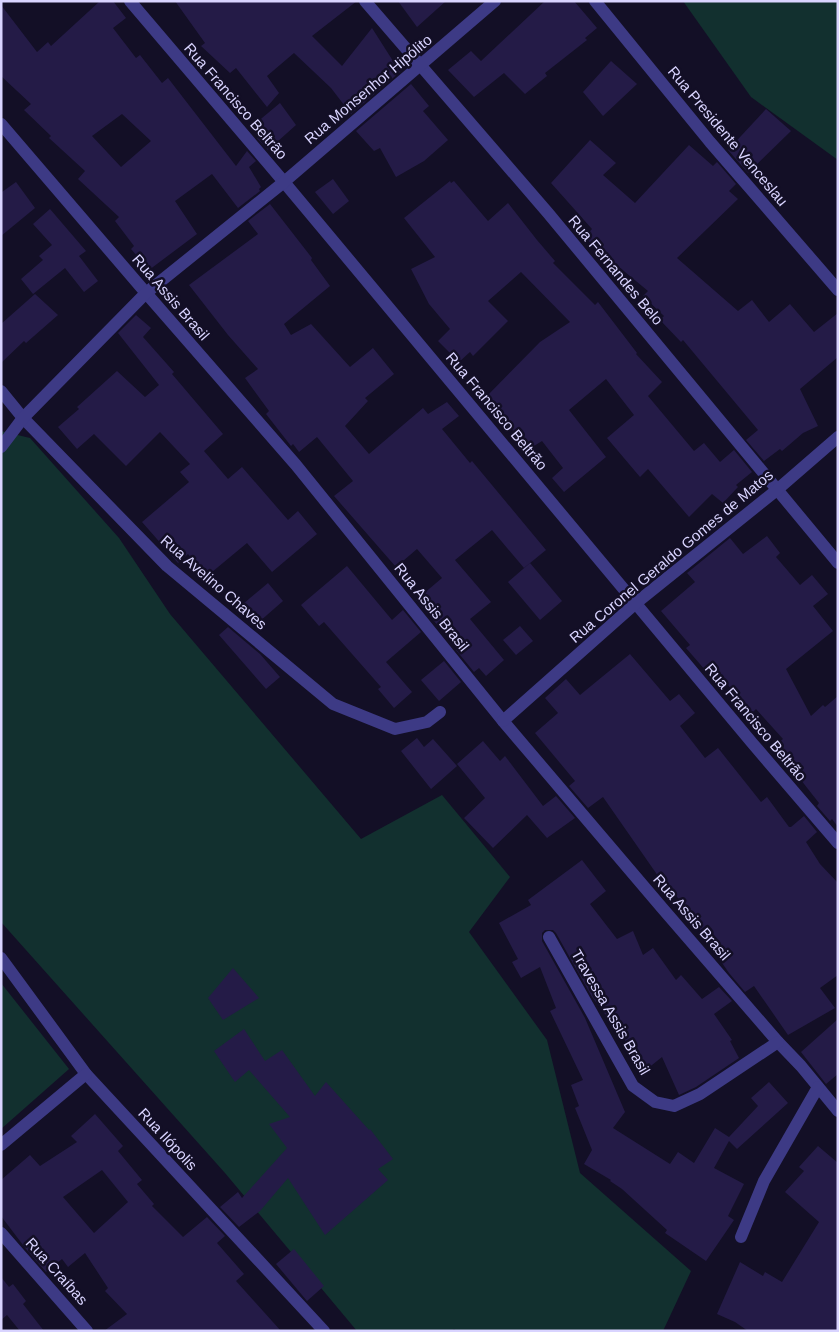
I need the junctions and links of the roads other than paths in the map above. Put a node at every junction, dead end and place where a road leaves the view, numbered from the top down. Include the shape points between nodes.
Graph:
1 (130, 1) edge
2 (365, 1) edge
3 (495, 1) edge
4 (595, 1) edge
5 (422, 66) junction
6 (1, 124) edge
7 (284, 182) junction
8 (838, 290) edge
9 (146, 293) junction
10 (1, 391) edge
11 (23, 418) junction
12 (838, 437) edge
13 (1, 447) edge
14 (778, 490) junction
15 (838, 563) edge
16 (636, 603) junction
17 (440, 712) dead end
18 (504, 721) junction
19 (838, 843) edge
20 (549, 937) dead end
21 (1, 958) edge
22 (778, 1042) junction
23 (86, 1074) junction
24 (818, 1087) junction
25 (838, 1111) edge
26 (1, 1145) edge
27 (1, 1233) edge
28 (741, 1237) dead end
29 (88, 1331) edge
30 (324, 1331) edge

1 - 7 street, Rua Francisco Beltrão
2 - 5 street, Rua Fernandes Belo
3 - 5 street, Rua Monsenhor Hipólito
4 - 8 street, Rua Presidente Venceslau via 710,142
5 - 7 street, Rua Monsenhor Hipólito
5 - 14 street, Rua Fernandes Belo
6 - 9 street, Rua Assis Brasil
7 - 9 street, Rua Monsenhor Hipólito
7 - 16 street, Rua Francisco Beltrão
9 - 11 street, Rua Monsenhor Hipólito
9 - 18 street, Rua Assis Brasil via 296,465
10 - 11 street, Rua Avelino Chaves
11 - 13 street, Rua Monsenhor Hipólito
11 - 17 street, Rua Avelino Chaves via 167,566 333,704 395,729 427,722
12 - 14 street, Rua Coronel Geraldo Gomes de Matos
14 - 15 street, Rua Fernandes Belo
14 - 16 street, Rua Coronel Geraldo Gomes de Matos
16 - 18 street, Rua Coronel Geraldo Gomes de Matos
16 - 19 street, Rua Francisco Beltrão
18 - 22 street, Rua Assis Brasil
20 - 22 street, Travessa Assis Brasil via 633,1086 655,1102 674,1106 700,1094
21 - 23 street, Rua Ilópolis
22 - 24 street, Rua Assis Brasil
23 - 26 street
23 - 30 street, Rua Ilópolis
24 - 25 street, Rua Assis Brasil
24 - 28 street via 764,1181
27 - 29 street, Rua Craíbas

